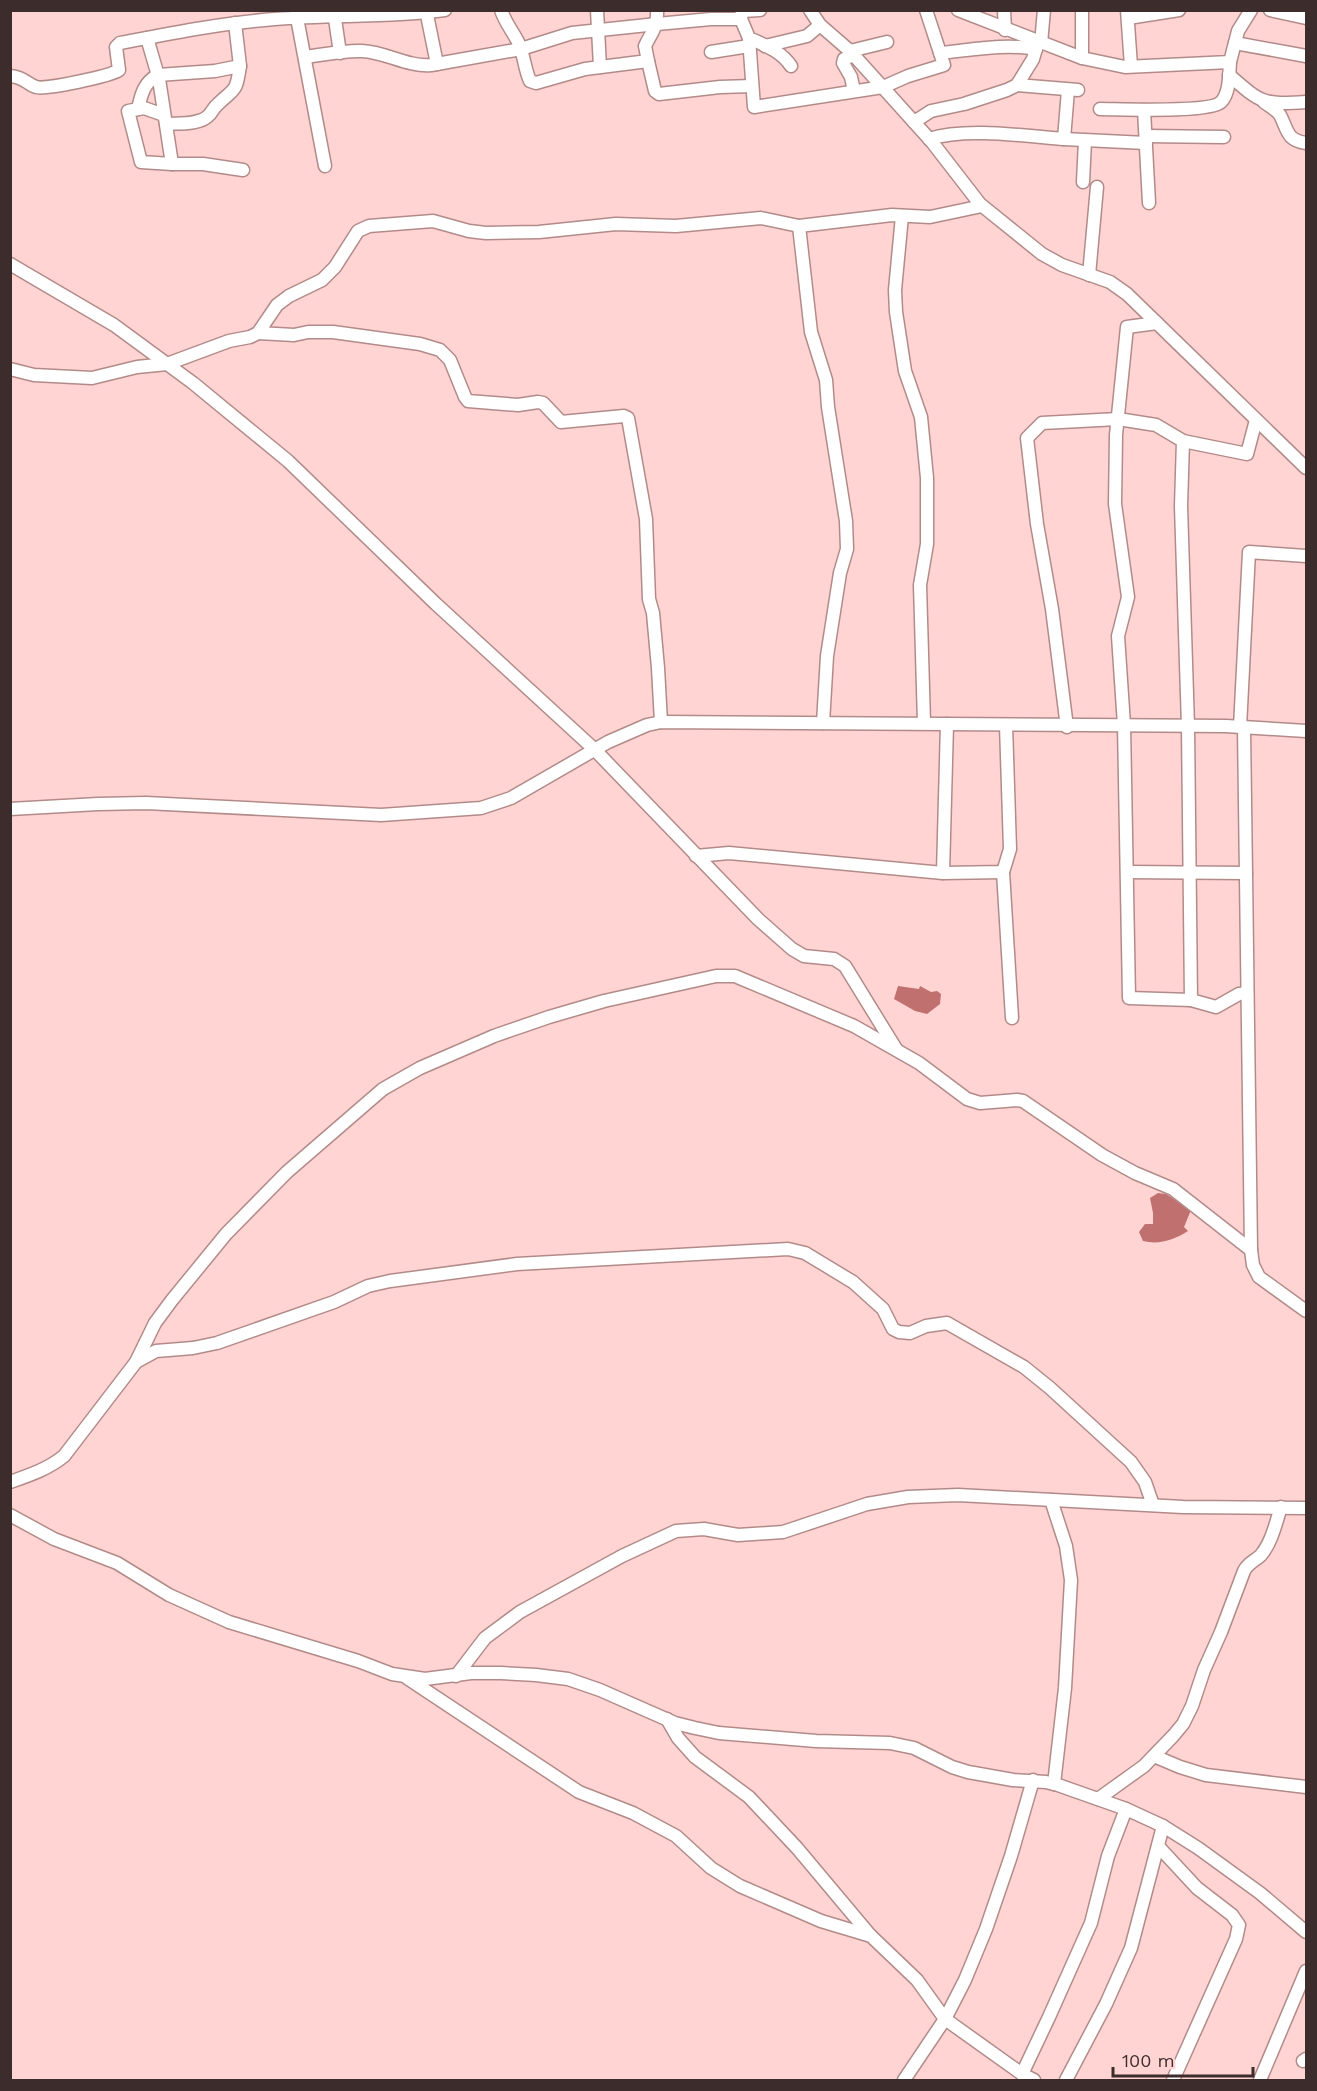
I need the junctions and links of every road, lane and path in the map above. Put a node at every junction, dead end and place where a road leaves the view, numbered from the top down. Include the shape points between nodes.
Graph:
1 (445, 10) edge
2 (501, 10) edge
3 (597, 10) edge
4 (657, 10) edge
5 (760, 10) edge
6 (810, 10) edge
7 (926, 10) edge
8 (958, 10) edge
9 (1004, 10) edge
10 (1044, 10) edge
11 (1082, 10) edge
12 (1251, 10) edge
13 (1270, 10) edge
14 (1172, 11) edge
15 (427, 12) edge
16 (334, 14) edge
17 (742, 14) edge
18 (1128, 14) edge
19 (711, 15) edge
20 (297, 18) junction
21 (1306, 18) edge
22 (235, 23) junction
23 (657, 24) junction
24 (820, 25) junction
25 (597, 30) junction
26 (1005, 30) junction
27 (147, 38) junction
28 (749, 42) junction
29 (887, 42) dead end
30 (1235, 43) junction
31 (1038, 45) junction
32 (765, 46) junction
33 (521, 49) junction
34 (711, 52) dead end
35 (340, 53) junction
36 (852, 53) junction
37 (940, 53) junction
38 (1306, 56) edge
39 (305, 57) junction
40 (1082, 58) junction
41 (648, 61) junction
42 (1230, 62) junction
43 (437, 64) junction
44 (240, 66) junction
45 (791, 66) dead end
46 (1131, 66) junction
47 (600, 67) junction
48 (158, 75) junction
49 (1229, 75) junction
50 (10, 76) edge
51 (1017, 85) junction
52 (752, 86) junction
53 (883, 87) junction
54 (854, 92) junction
55 (1263, 101) junction
56 (1306, 102) edge
57 (138, 109) junction
58 (1100, 109) dead end
59 (1144, 110) junction
60 (165, 119) junction
61 (914, 122) junction
62 (1224, 137) dead end
63 (929, 139) junction
64 (1064, 139) junction
65 (1146, 139) junction
66 (1085, 141) junction
67 (1306, 143) edge
68 (172, 164) junction
69 (325, 166) dead end
70 (243, 170) dead end
71 (1083, 182) dead end
72 (1097, 187) dead end
73 (1149, 203) dead end
74 (982, 206) junction
75 (902, 216) junction
76 (799, 226) junction
77 (10, 264) edge
78 (1089, 275) junction
79 (1157, 323) junction
80 (258, 333) junction
81 (167, 364) junction
82 (10, 369) edge
83 (1118, 418) junction
84 (1256, 420) junction
85 (1183, 441) junction
86 (1306, 468) edge
87 (1306, 556) edge
88 (661, 722) junction
89 (823, 723) junction
90 (924, 723) junction
91 (947, 724) junction
92 (1006, 725) junction
93 (1124, 725) junction
94 (1188, 726) junction
95 (1067, 727) junction
96 (1242, 727) junction
97 (1306, 731) edge
98 (594, 749) junction
99 (10, 809) edge
100 (696, 856) junction
101 (1003, 872) junction
102 (1127, 872) junction
103 (943, 873) junction
104 (1190, 873) junction
105 (1246, 873) junction
106 (1247, 993) junction
107 (1191, 1000) junction
108 (1012, 1018) dead end
109 (897, 1050) junction
110 (1251, 1250) junction
111 (1306, 1311) edge
112 (136, 1362) junction
113 (10, 1482) edge
114 (1051, 1500) junction
115 (1153, 1506) junction
116 (1281, 1507) junction
117 (1306, 1508) edge
118 (10, 1515) edge
119 (456, 1676) junction
120 (405, 1677) junction
121 (667, 1719) junction
122 (1154, 1756) junction
123 (1033, 1780) junction
124 (1054, 1784) junction
125 (1306, 1787) edge
126 (1098, 1799) junction
127 (1126, 1809) junction
128 (1163, 1826) junction
129 (1158, 1846) junction
130 (1306, 1932) edge
131 (871, 1935) junction
132 (1306, 1971) edge
133 (945, 2019) junction
134 (1022, 2074) junction
135 (904, 2080) edge
136 (1034, 2080) edge
137 (1066, 2080) edge
138 (1173, 2080) edge
139 (1260, 2080) edge

1 - 15 street
2 - 33 street
3 - 25 street
4 - 23 street
5 - 17 street
6 - 24 street
7 - 37 street
8 - 26 street
9 - 26 street
10 - 31 street
11 - 40 street
12 - 30 street
13 - 21 street
14 - 18 street
15 - 16 street
15 - 43 street
16 - 20 street
16 - 35 street
17 - 19 street
17 - 28 street
18 - 46 street
19 - 23 street
20 - 22 street
20 - 39 street
22 - 27 street
22 - 44 street
23 - 25 street
23 - 41 street via 645,46
24 - 32 street via 807,36
24 - 36 street
25 - 33 street via 563,35
25 - 47 street
26 - 31 street
27 - 48 street
27 - 50 street via 120,42 116,47 116,73 39,87
28 - 32 street
28 - 34 street
28 - 52 street
29 - 36 street
30 - 38 street
30 - 42 street
31 - 37 street
31 - 40 street
31 - 51 street
32 - 45 street
33 - 43 street
33 - 47 street via 530,81 536,83
35 - 39 street
35 - 43 street via 361,51 420,66
36 - 53 street
36 - 54 street via 843,63
37 - 53 street via 942,67
39 - 69 street
40 - 46 street
41 - 47 street
41 - 52 street via 655,92 659,93
42 - 46 street
42 - 49 street
44 - 48 street
44 - 60 street via 237,86 208,116 196,121
48 - 57 street via 144,88
48 - 60 street
49 - 55 street
49 - 59 street via 1228,87 1217,105
51 - 61 street via 931,111
51 - 64 street via 1073,90
52 - 54 street via 754,107
53 - 54 street
53 - 61 street
55 - 56 street
55 - 67 street via 1278,112 1288,134
57 - 60 street via 144,108
57 - 68 street via 128,111 141,162
58 - 59 street
59 - 65 street
60 - 68 street
61 - 63 street
62 - 65 street
63 - 64 street via 949,133
63 - 74 street
64 - 66 street
65 - 66 street
65 - 73 street
66 - 71 street
68 - 70 street
72 - 78 street
74 - 75 street via 930,217
74 - 78 street via 1042,254
75 - 76 street
75 - 90 street via 896,312 905,371 921,417 927,478 927,544 920,585
76 - 80 street via 761,218 676,226 616,224 539,232 486,233 433,221 369,226 357,231 335,267 322,280 277,305
76 - 89 street via 811,332 826,380 846,521 847,549 827,656
77 - 81 street via 114,325
78 - 79 street via 1110,282
79 - 83 street via 1127,327
79 - 84 street
80 - 81 street
80 - 88 street via 333,332 420,344 440,350 450,360 465,397 472,402 543,403 561,423 628,418 646,519
81 - 82 street via 84,378
81 - 98 street via 288,461
83 - 85 street via 1156,425
83 - 93 street via 1115,504 1128,597 1118,636
83 - 95 street via 1042,423 1027,438
84 - 85 street via 1246,454
84 - 86 street
85 - 94 street via 1181,506
87 - 96 street via 1249,552
88 - 89 street
88 - 98 street
89 - 90 street
90 - 91 street
91 - 92 street
91 - 103 street
92 - 95 street
92 - 101 street via 1010,849
93 - 94 street
93 - 95 street
93 - 102 street
94 - 96 street
94 - 104 street
96 - 97 street
96 - 105 street
98 - 99 street via 500,804 481,808 381,815 146,803
98 - 100 street
100 - 103 street via 729,853
100 - 109 street via 792,949 804,956 834,959 844,966
101 - 103 street
101 - 108 street
102 - 104 street
102 - 107 street via 1129,998
104 - 105 street
104 - 107 street
105 - 106 street
106 - 107 street via 1216,1007
106 - 110 street
109 - 110 street via 974,1102 1023,1101 1102,1155 1173,1189
109 - 112 street via 854,1026 735,976 716,976 604,1001 495,1036 420,1068 383,1089 287,1172 226,1234 171,1299
110 - 111 street via 1259,1277
112 - 113 street via 64,1456 55,1464
112 - 115 street via 156,1351 193,1348 240,1336 390,1281 517,1264 788,1248 805,1253 853,1282 883,1309 899,1332 910,1333 947,1323 1024,1367 1131,1462 1145,1482
114 - 115 street
114 - 119 street via 958,1495 908,1497 867,1504 783,1532 738,1535 704,1529 676,1531 511,1617 485,1638
114 - 124 street via 1066,1546 1071,1580
115 - 116 street
116 - 117 street
116 - 122 street via 1262,1554 1244,1571 1183,1724
118 - 120 street via 54,1539 117,1563 169,1594 229,1622
119 - 120 street
119 - 121 street via 501,1673 568,1679
120 - 131 street via 579,1792 633,1813 676,1836 711,1868 740,1886 821,1921
121 - 123 street via 719,1733 890,1743 914,1748 968,1772
121 - 131 street via 695,1757 749,1797
122 - 125 street via 1206,1775
122 - 126 street
123 - 124 street
123 - 133 street via 986,1929
124 - 126 street
126 - 127 street
127 - 128 street
127 - 134 street via 1107,1856 1090,1923
128 - 129 street
128 - 130 street via 1260,1893
129 - 137 street via 1131,1948
129 - 138 street via 1239,1925
131 - 133 street via 916,1980
132 - 139 street
133 - 134 street
133 - 135 street
134 - 136 street

